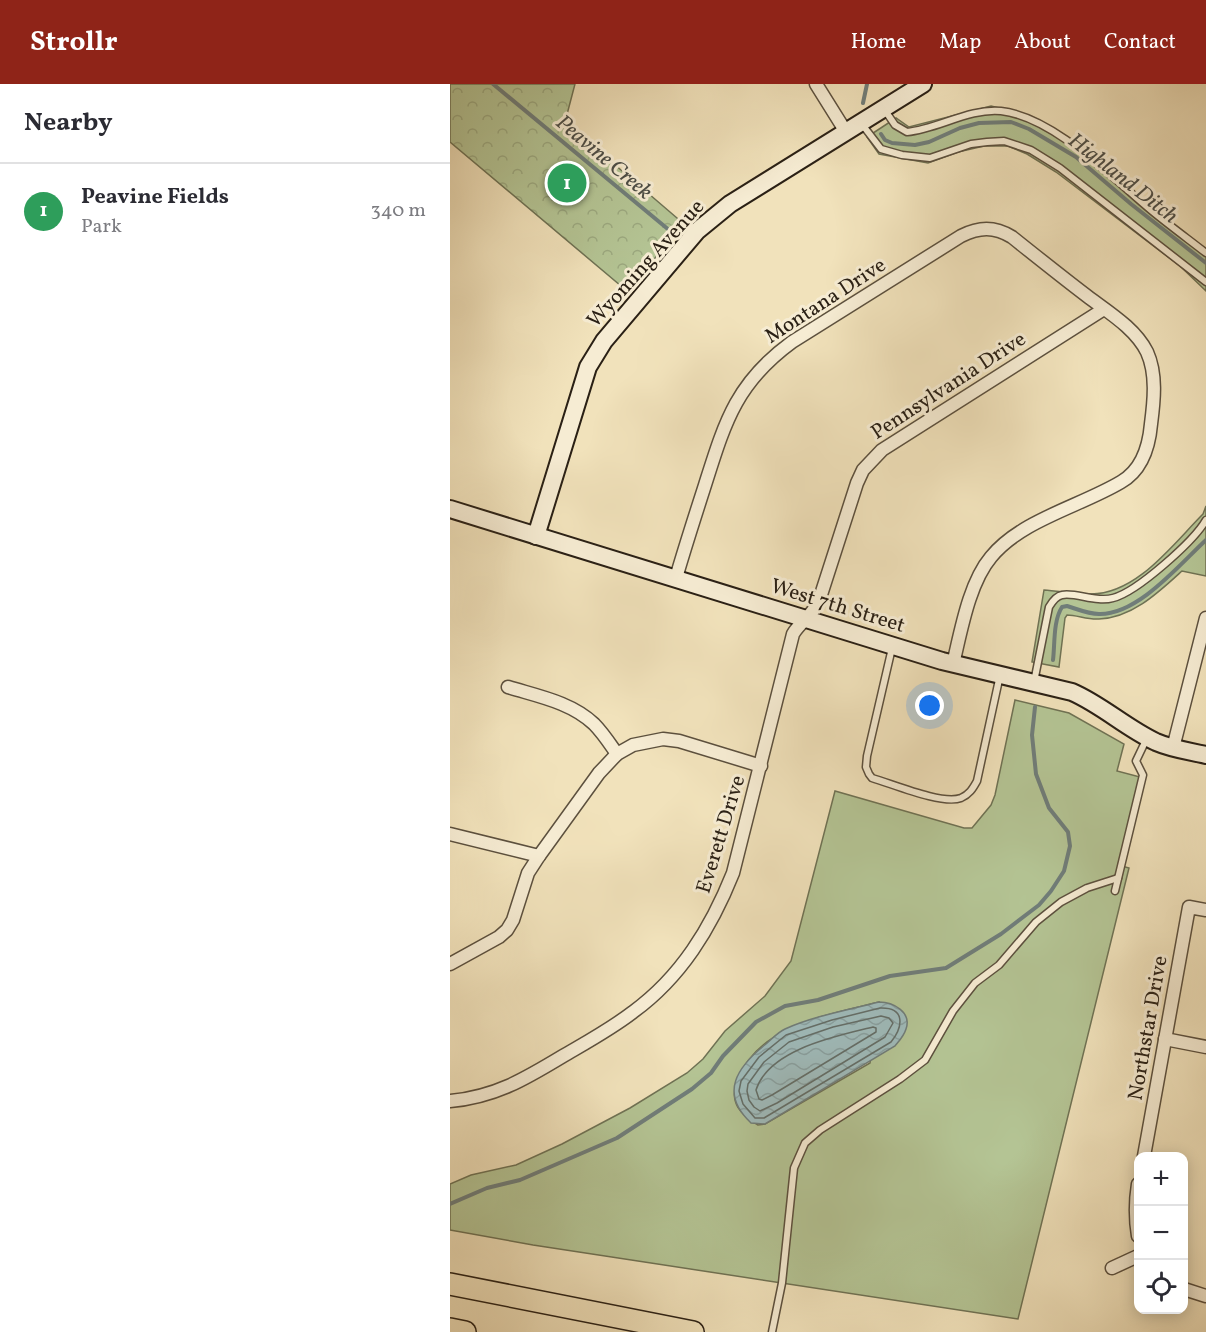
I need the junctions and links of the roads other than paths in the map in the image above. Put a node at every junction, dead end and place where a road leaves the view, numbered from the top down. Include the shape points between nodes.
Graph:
1 (816, 84) edge
2 (923, 84) edge
3 (884, 108) junction
4 (853, 127) junction
5 (1206, 253) edge
6 (1206, 282) edge
7 (1104, 309) junction
8 (450, 509) edge
9 (1206, 520) edge
10 (536, 536) junction
11 (676, 578) junction
12 (1206, 618) edge
13 (805, 619) junction
14 (893, 646) junction
15 (953, 664) junction
16 (1000, 675) junction
17 (1034, 683) junction
18 (508, 687) dead end
19 (1148, 737) junction
20 (1173, 748) junction
21 (617, 754) junction
22 (1206, 755) edge
23 (761, 766) junction
24 (450, 834) edge
25 (539, 856) junction
26 (1118, 878) junction
27 (1115, 891) dead end
28 (1206, 910) edge
29 (450, 964) edge
30 (1165, 1039) junction
31 (1206, 1047) edge
32 (450, 1101) edge
33 (1145, 1152) edge
34 (1134, 1258) edge
35 (1112, 1268) dead end
36 (450, 1284) edge
37 (1188, 1289) edge
38 (1206, 1296) edge
39 (450, 1329) edge
40 (465, 1332) edge
41 (693, 1332) edge
42 (772, 1332) edge

1 - 4 street
2 - 3 main road, Wyoming Avenue
3 - 4 main road, Wyoming Avenue
3 - 5 lane via 895,125 908,132 984,112 999,111 1026,118 1085,154
4 - 6 lane via 880,149 902,156 930,158 971,144 1004,141 1031,150 1060,168
4 - 10 main road, Wyoming Avenue via 712,217 604,341 584,379
7 - 11 street, Montana Drive via 1012,237 994,229 982,229 961,236 792,342 754,376 726,421
7 - 13 street, Pennsylvania Drive via 872,459 857,483 819,602
7 - 15 street, Montana Drive via 1133,333 1151,365 1151,425 1143,459 1122,482 1026,529 990,558 976,581
8 - 10 main road, West 7th Street
9 - 17 lane via 1149,579 1127,593 1112,599 1062,594 1055,598 1048,607
10 - 11 main road, West 7th Street
11 - 13 main road, West 7th Street
12 - 20 street
13 - 14 main road, West 7th Street
13 - 23 street, Everett Drive via 793,634
14 - 15 main road, West 7th Street
14 - 16 lane via 866,767 872,778 928,795 959,799 973,789
15 - 16 main road, West 7th Street
16 - 17 main road, West 7th Street
17 - 19 main road, West 7th Street via 1087,699
18 - 21 street via 568,706 583,715 596,725
19 - 20 main road, West 7th Street
19 - 26 lane via 1136,760 1143,775
20 - 22 main road, West 7th Street
21 - 23 street via 633,745 678,741
21 - 25 street via 598,773
23 - 32 street, Everett Drive via 722,901 675,974 634,1012 519,1082 496,1092
24 - 25 street
25 - 29 street via 528,873 507,930
26 - 27 lane
26 - 42 lane via 1061,902 1036,922 999,965 975,983 953,1011 925,1060 805,1143 794,1168 782,1283
28 - 30 street, Northstar Drive via 1189,907
30 - 31 street
30 - 33 street, Northstar Drive
34 - 35 street
36 - 41 highway
37 - 38 street
39 - 40 highway

